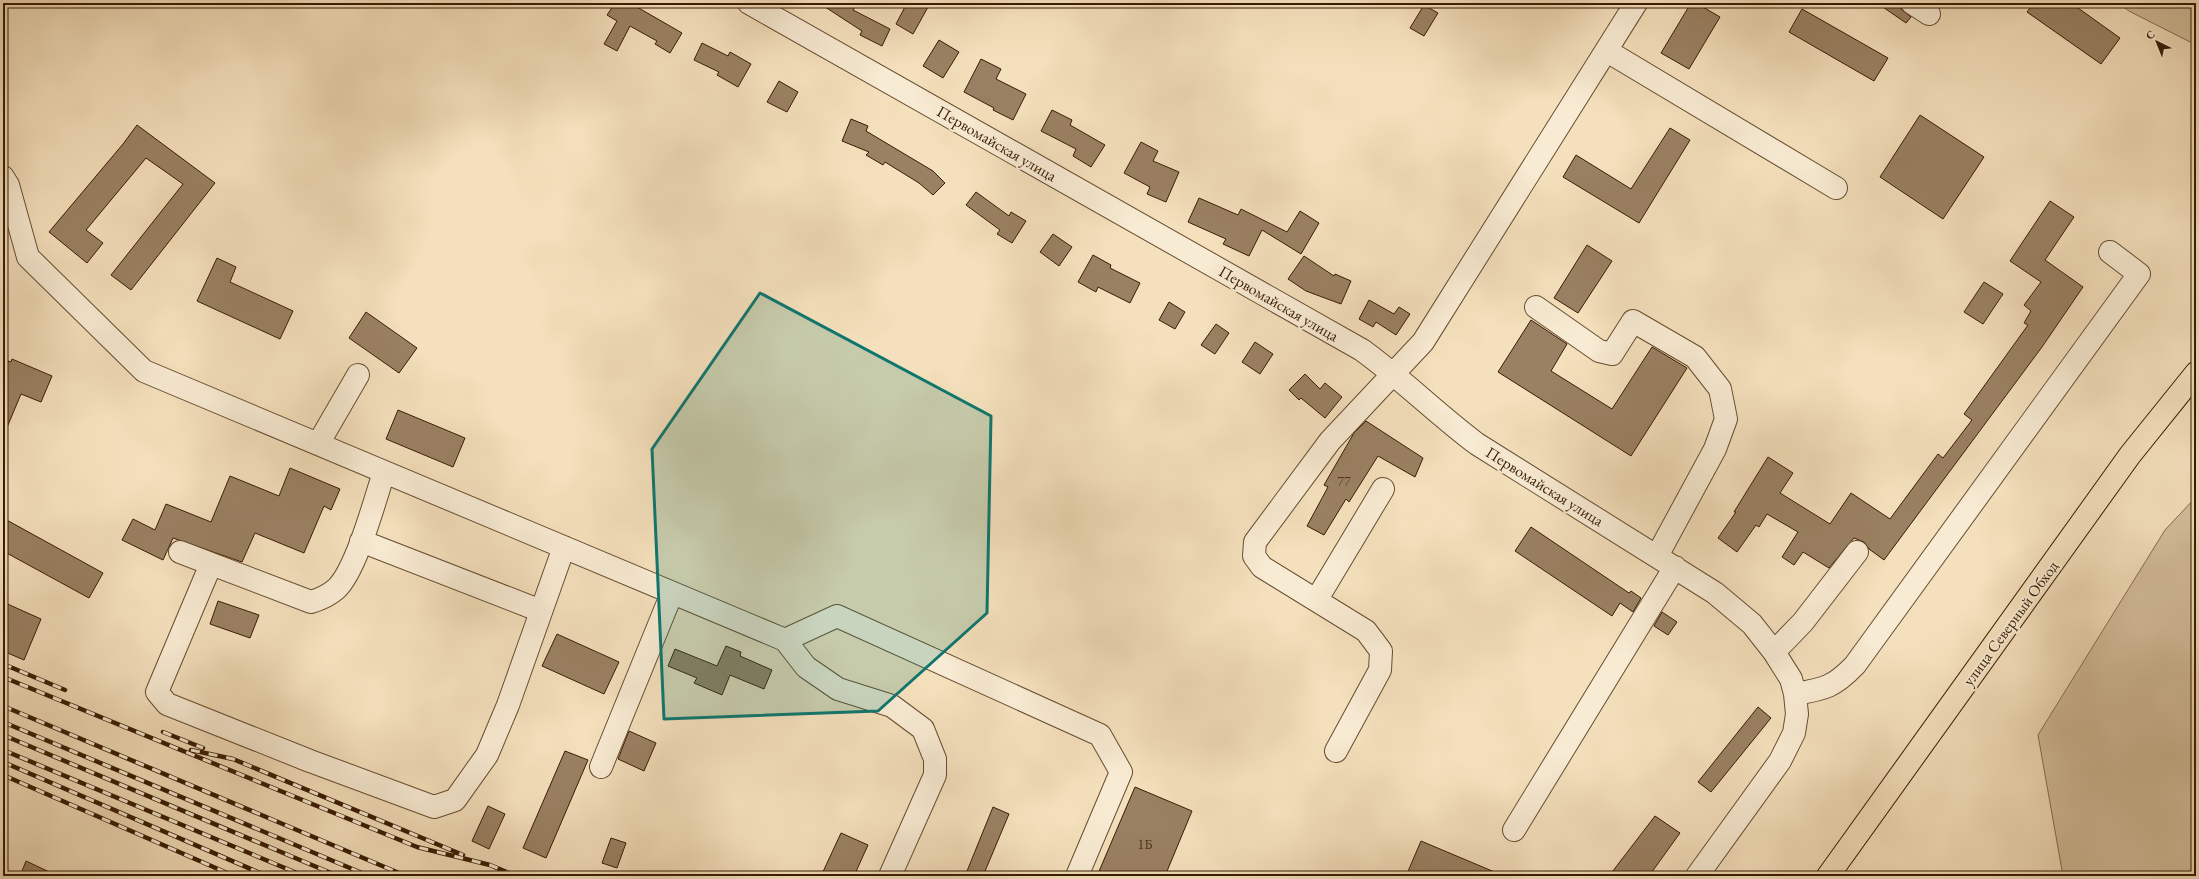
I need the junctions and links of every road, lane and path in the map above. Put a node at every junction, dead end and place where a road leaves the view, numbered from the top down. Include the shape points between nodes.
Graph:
1 (748, 3) edge
2 (1636, 3) edge
3 (1607, 51) junction
4 (3, 177) edge
5 (1836, 188) dead end
6 (2110, 252) dead end
7 (1536, 307) dead end
8 (1394, 373) junction
9 (2196, 373) edge
10 (358, 375) dead end
11 (318, 444) junction
12 (384, 472) junction
13 (1383, 489) dead end
14 (361, 541) junction
15 (564, 547) junction
16 (180, 552) dead end
17 (1857, 552) dead end
18 (1666, 562) junction
19 (211, 564) junction
20 (672, 593) junction
21 (1317, 599) junction
22 (541, 611) junction
23 (785, 640) junction
24 (1774, 652) junction
25 (1795, 694) junction
26 (1336, 751) dead end
27 (601, 767) dead end
28 (1514, 830) dead end
29 (890, 876) edge
30 (1077, 876) edge
31 (1697, 876) edge
32 (1828, 876) edge

1 - 8 street, Первомайская улица via 1362,350
2 - 3 street
3 - 5 street
3 - 8 street via 1423,342
4 - 11 street via 8,185 28,256 144,372
6 - 25 street via 2139,274 1855,665 1839,681 1823,689
7 - 18 street via 1599,351 1612,354 1633,321 1695,357 1720,389 1726,419
8 - 18 street, Первомайская улица via 1445,420 1477,444
8 - 21 street via 1330,441 1255,542 1254,556 1262,567
9 - 32 highway, улица Северный Обход via 2126,462
10 - 11 street
11 - 12 street
12 - 14 street
12 - 15 street
13 - 21 street
14 - 19 street via 337,588 324,598 312,602
14 - 22 street
15 - 20 street
15 - 22 street
16 - 19 street
17 - 24 street via 1803,622
18 - 24 street, Первомайская улица via 1715,593 1737,611 1752,624
18 - 28 street
19 - 22 street via 157,692 167,704 434,807 455,800 486,755 508,705
20 - 23 street
20 - 27 street
21 - 26 street via 1366,631 1381,651 1380,670
23 - 29 street via 806,667 838,689 892,706 923,729 935,759 935,775
23 - 30 street via 837,616 1100,735 1122,772
24 - 25 street, Первомайская улица via 1791,679
25 - 31 street, Первомайская улица via 1794,733 1780,761

